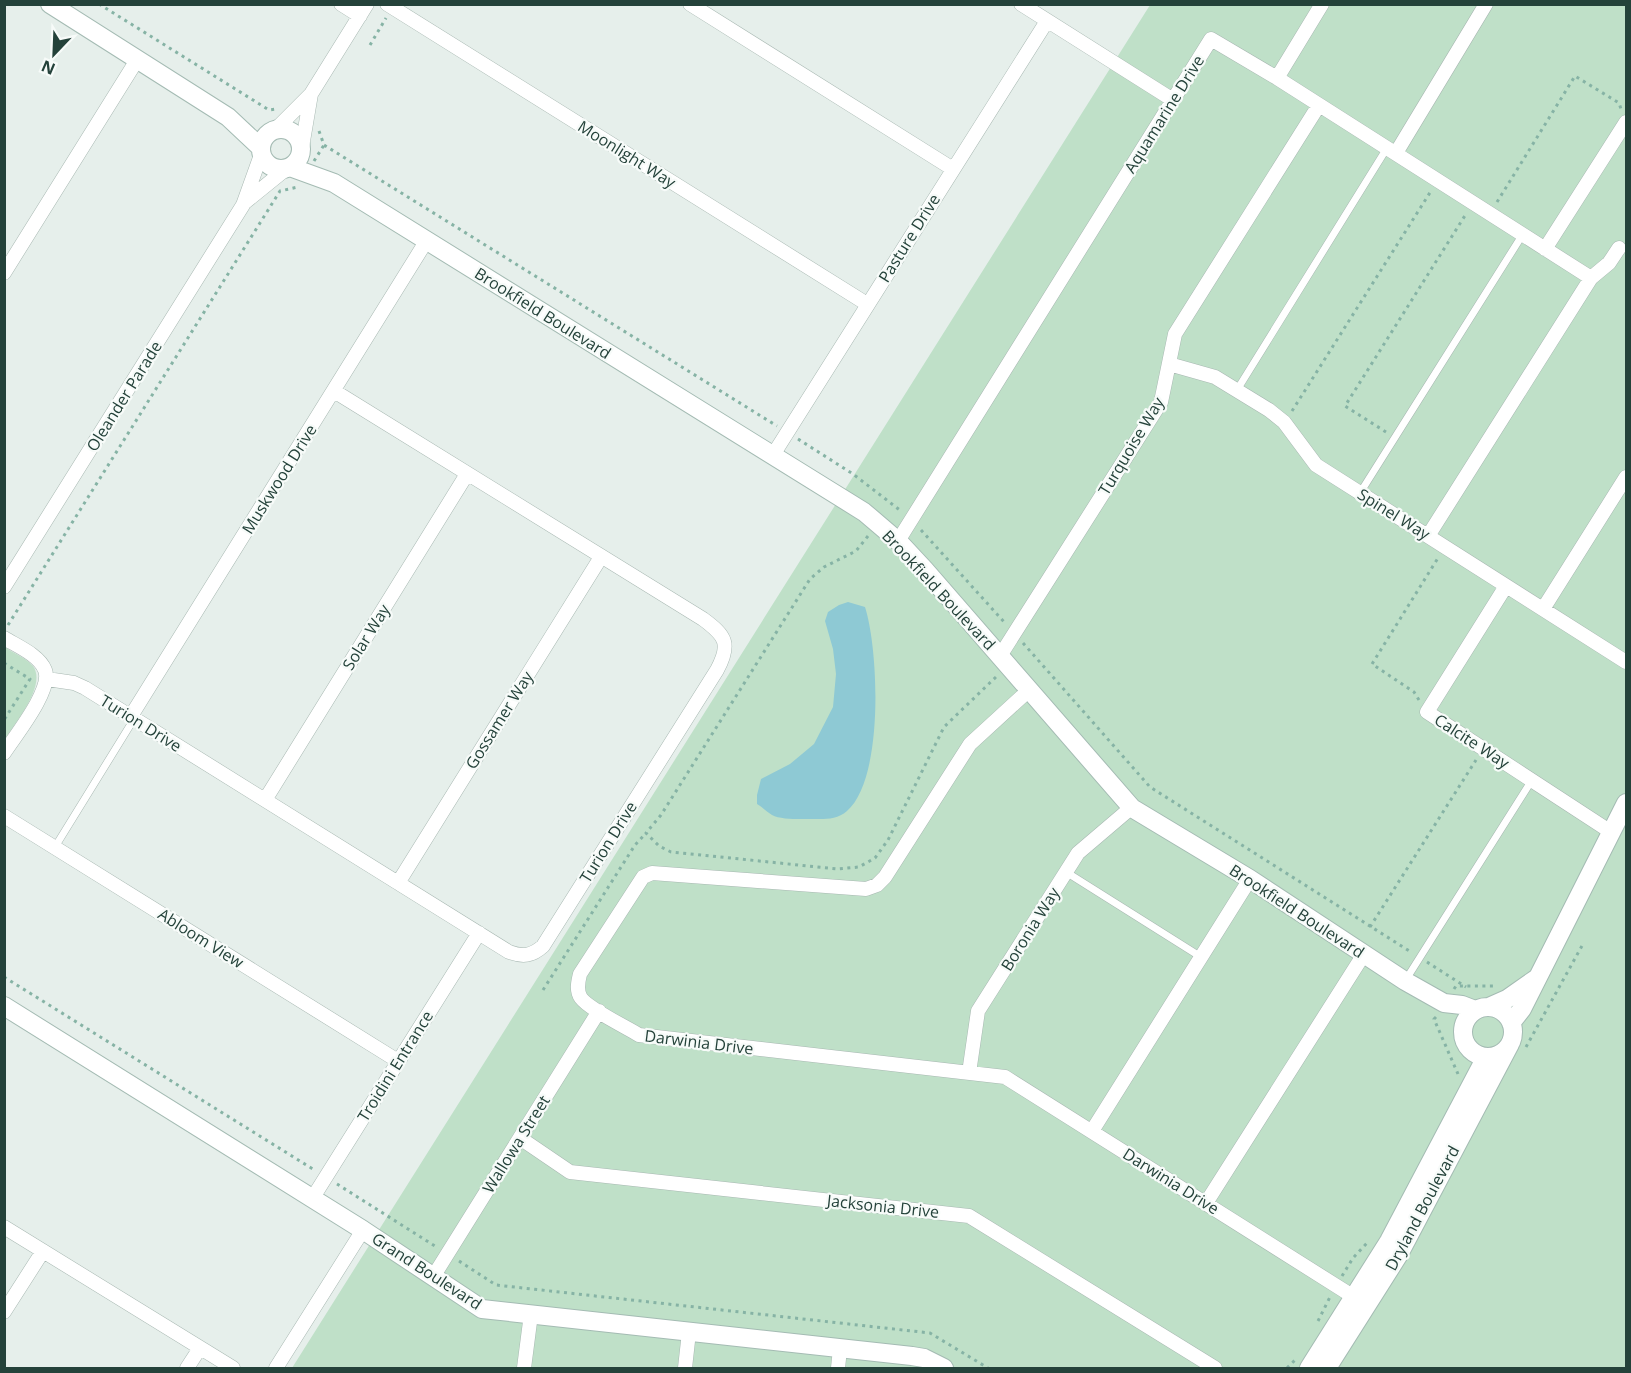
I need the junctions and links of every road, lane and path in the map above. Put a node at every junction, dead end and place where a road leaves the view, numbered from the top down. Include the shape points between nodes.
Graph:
1 (50, 4) edge
2 (99, 4) edge
3 (341, 4) edge
4 (690, 4) edge
5 (1021, 4) edge
6 (1322, 4) edge
7 (1486, 4) edge
8 (390, 6) edge
9 (364, 10) edge
10 (1047, 21) junction
11 (370, 45) dead end
12 (137, 60) junction
13 (1277, 78) junction
14 (312, 94) junction
15 (1173, 100) junction
16 (1319, 105) junction
17 (284, 108) dead end
18 (228, 117) junction
19 (1626, 122) edge
20 (274, 130) junction
21 (324, 145) dead end
22 (261, 150) junction
23 (1391, 150) junction
24 (295, 159) junction
25 (953, 169) junction
26 (1438, 180) junction
27 (280, 191) dead end
28 (1473, 203) junction
29 (243, 205) junction
30 (1490, 213) junction
31 (1523, 234) junction
32 (427, 240) junction
33 (1619, 248) dead end
34 (1545, 249) junction
35 (4, 273) edge
36 (1591, 278) junction
37 (867, 304) junction
38 (1169, 364) junction
39 (1237, 390) junction
40 (334, 391) junction
41 (1284, 422) junction
42 (787, 433) junction
43 (1395, 438) junction
44 (773, 455) junction
45 (467, 474) junction
46 (1626, 477) edge
47 (1360, 493) junction
48 (894, 505) junction
49 (910, 520) junction
50 (877, 523) junction
51 (1428, 536) junction
52 (898, 541) junction
53 (1445, 547) junction
54 (601, 557) junction
55 (1506, 586) junction
56 (4, 587) edge
57 (1543, 609) junction
58 (10, 623) dead end
59 (1015, 634) junction
60 (4, 638) edge
61 (1028, 649) junction
62 (1004, 661) junction
63 (1626, 662) edge
64 (4, 663) edge
65 (47, 679) junction
66 (1029, 690) junction
67 (1427, 712) junction
68 (133, 718) junction
69 (4, 720) edge
70 (1483, 748) junction
71 (4, 753) edge
72 (1532, 780) junction
73 (265, 800) junction
74 (1626, 803) edge
75 (1132, 807) junction
76 (4, 816) edge
77 (1611, 832) junction
78 (646, 833) junction
79 (55, 847) junction
80 (1066, 872) junction
81 (1250, 879) junction
82 (398, 883) junction
83 (1370, 927) junction
84 (479, 933) junction
85 (1364, 954) junction
86 (1201, 957) junction
87 (1419, 957) junction
88 (4, 977) edge
89 (1538, 977) junction
90 (1405, 981) junction
91 (1466, 987) dead end
92 (543, 990) dead end
93 (1444, 1003) junction
94 (4, 1006) edge
95 (1482, 1008) junction
96 (599, 1011) junction
97 (1511, 1023) junction
98 (1462, 1034) junction
99 (1510, 1044) junction
100 (1486, 1057) junction
101 (398, 1061) junction
102 (969, 1073) junction
103 (1092, 1131) junction
104 (520, 1138) junction
105 (326, 1176) junction
106 (312, 1199) junction
107 (1206, 1203) junction
108 (4, 1227) edge
109 (363, 1230) junction
110 (43, 1251) junction
111 (448, 1254) junction
112 (433, 1277) junction
113 (1354, 1297) junction
114 (4, 1312) edge
115 (531, 1314) junction
116 (689, 1332) junction
117 (200, 1348) junction
118 (840, 1349) junction
119 (186, 1368) edge
120 (233, 1368) edge
121 (276, 1368) edge
122 (524, 1368) edge
123 (685, 1368) edge
124 (838, 1368) edge
125 (944, 1368) edge
126 (988, 1368) edge
127 (1215, 1368) edge
128 (1308, 1368) edge
129 (1328, 1368) edge

1 - 12 street
2 - 17 path via 268,110
3 - 9 street
4 - 25 street
5 - 10 street
6 - 13 street
7 - 23 street
8 - 11 path
8 - 37 street, Moonlight Way
9 - 14 street
10 - 15 street
10 - 25 street, Pasture Drive
12 - 18 street
12 - 35 street
13 - 15 street, Aquamarine Drive via 1211,39
13 - 16 street, Aquamarine Drive
14 - 20 street
14 - 24 street
15 - 49 street, Aquamarine Drive
16 - 23 street, Aquamarine Drive
16 - 38 street, Turquoise Way via 1175,334
18 - 20 street
18 - 22 street
19 - 30 path via 1618,103 1575,76
19 - 34 street
20 - 22 street via 263,141
20 - 24 street via 282,128 300,140
21 - 42 path
22 - 24 street via 275,168
22 - 29 street, Oleander Parade
23 - 26 street, Aquamarine Drive
23 - 39 lane
24 - 29 street, Oleander Parade
24 - 32 street, Brookfield Boulevard
25 - 37 street, Pasture Drive
26 - 28 street, Aquamarine Drive
26 - 41 path
27 - 58 path
28 - 30 street, Aquamarine Drive
28 - 43 path via 1345,406
29 - 56 street, Oleander Parade
30 - 31 street, Aquamarine Drive
31 - 34 street, Aquamarine Drive
31 - 43 lane
32 - 40 street, Muskwood Drive
32 - 44 street, Brookfield Boulevard
33 - 36 street
34 - 36 street, Aquamarine Drive
36 - 51 street
37 - 42 street, Pasture Drive
38 - 39 street, Spinel Way via 1215,377
38 - 59 street, Turquoise Way via 1161,402
39 - 41 street, Spinel Way
40 - 45 street, Turion Drive
40 - 68 street, Muskwood Drive
41 - 47 street, Spinel Way via 1316,465
42 - 44 street, Pasture Drive
42 - 48 path
43 - 47 lane
44 - 50 street, Brookfield Boulevard
45 - 54 street, Turion Drive
45 - 73 street, Solar Way
46 - 57 street
47 - 51 street, Spinel Way
48 - 49 path
48 - 50 path
49 - 52 street, Aquamarine Drive
49 - 59 path
50 - 52 street, Brookfield Boulevard
50 - 78 path via 856,550 810,579
51 - 53 street, Spinel Way
52 - 62 street, Brookfield Boulevard
53 - 55 street, Spinel Way
53 - 67 path via 1372,664 1414,692
54 - 82 street, Gossamer Way
54 - 84 street, Turion Drive via 718,630 724,639 724,657 536,953 517,955
55 - 57 street, Spinel Way
55 - 67 street, Calcite Way
57 - 63 street, Spinel Way
59 - 61 path
59 - 62 street, Turquoise Way
60 - 65 street via 40,662
61 - 62 path
61 - 83 path via 1150,787
62 - 66 street, Brookfield Boulevard
62 - 78 path via 944,728 888,840 875,858 859,867 838,869 671,852
64 - 69 path via 30,679
65 - 68 street, Turion Drive via 74,683
65 - 71 street
66 - 75 street, Brookfield Boulevard
66 - 96 street, Darwinia Drive via 970,744 877,885 866,889 652,873 643,877 580,974 581,998
67 - 70 street, Calcite Way
68 - 73 street, Turion Drive
68 - 79 lane
70 - 72 street, Calcite Way
70 - 83 path
72 - 77 street, Calcite Way
72 - 87 lane
73 - 82 street, Turion Drive
74 - 77 street
75 - 80 street, Boronia Way via 1078,853
75 - 81 street, Brookfield Boulevard
76 - 79 street, Abloom View
77 - 89 street
78 - 92 path
79 - 101 street, Abloom View
80 - 86 lane
80 - 102 street, Boronia Way via 978,1011
81 - 85 street, Brookfield Boulevard
81 - 86 street
82 - 84 street, Turion Drive
83 - 87 path
84 - 101 street, Troidini Entrance
85 - 90 street, Brookfield Boulevard
85 - 107 street
86 - 103 street
87 - 90 lane
87 - 91 path
88 - 105 path
89 - 95 street via 1507,999
89 - 97 street
90 - 93 street, Brookfield Boulevard
93 - 95 street, Brookfield Boulevard
93 - 98 street
94 - 106 street, Grand Boulevard
95 - 97 street via 1503,1012
95 - 98 street via 1465,1020
96 - 102 street, Darwinia Drive via 639,1035
96 - 104 street, Wallowa Street
97 - 99 street
98 - 100 street via 1467,1047
99 - 100 street via 1500,1054
99 - 129 street, Dryland Boulevard via 1398,1256
100 - 113 street, Dryland Boulevard via 1389,1240
101 - 105 street, Troidini Entrance
102 - 103 street, Darwinia Drive via 1005,1077
103 - 107 street, Darwinia Drive
104 - 111 street, Wallowa Street
104 - 127 street, Jacksonia Drive via 570,1172 969,1216
105 - 106 street, Troidini Entrance
105 - 111 path
106 - 109 street, Grand Boulevard
107 - 113 street, Darwinia Drive
108 - 110 street
109 - 112 street, Grand Boulevard
109 - 121 street
110 - 114 street
110 - 117 street
111 - 112 street, Wallowa Street
111 - 126 path via 496,1285 930,1333
112 - 115 street, Grand Boulevard via 482,1309
113 - 128 street, Dryland Boulevard
115 - 116 street, Grand Boulevard
115 - 122 street
116 - 118 street, Grand Boulevard
116 - 123 street
117 - 119 street
117 - 120 street
118 - 124 street
118 - 125 street, Grand Boulevard via 924,1358

